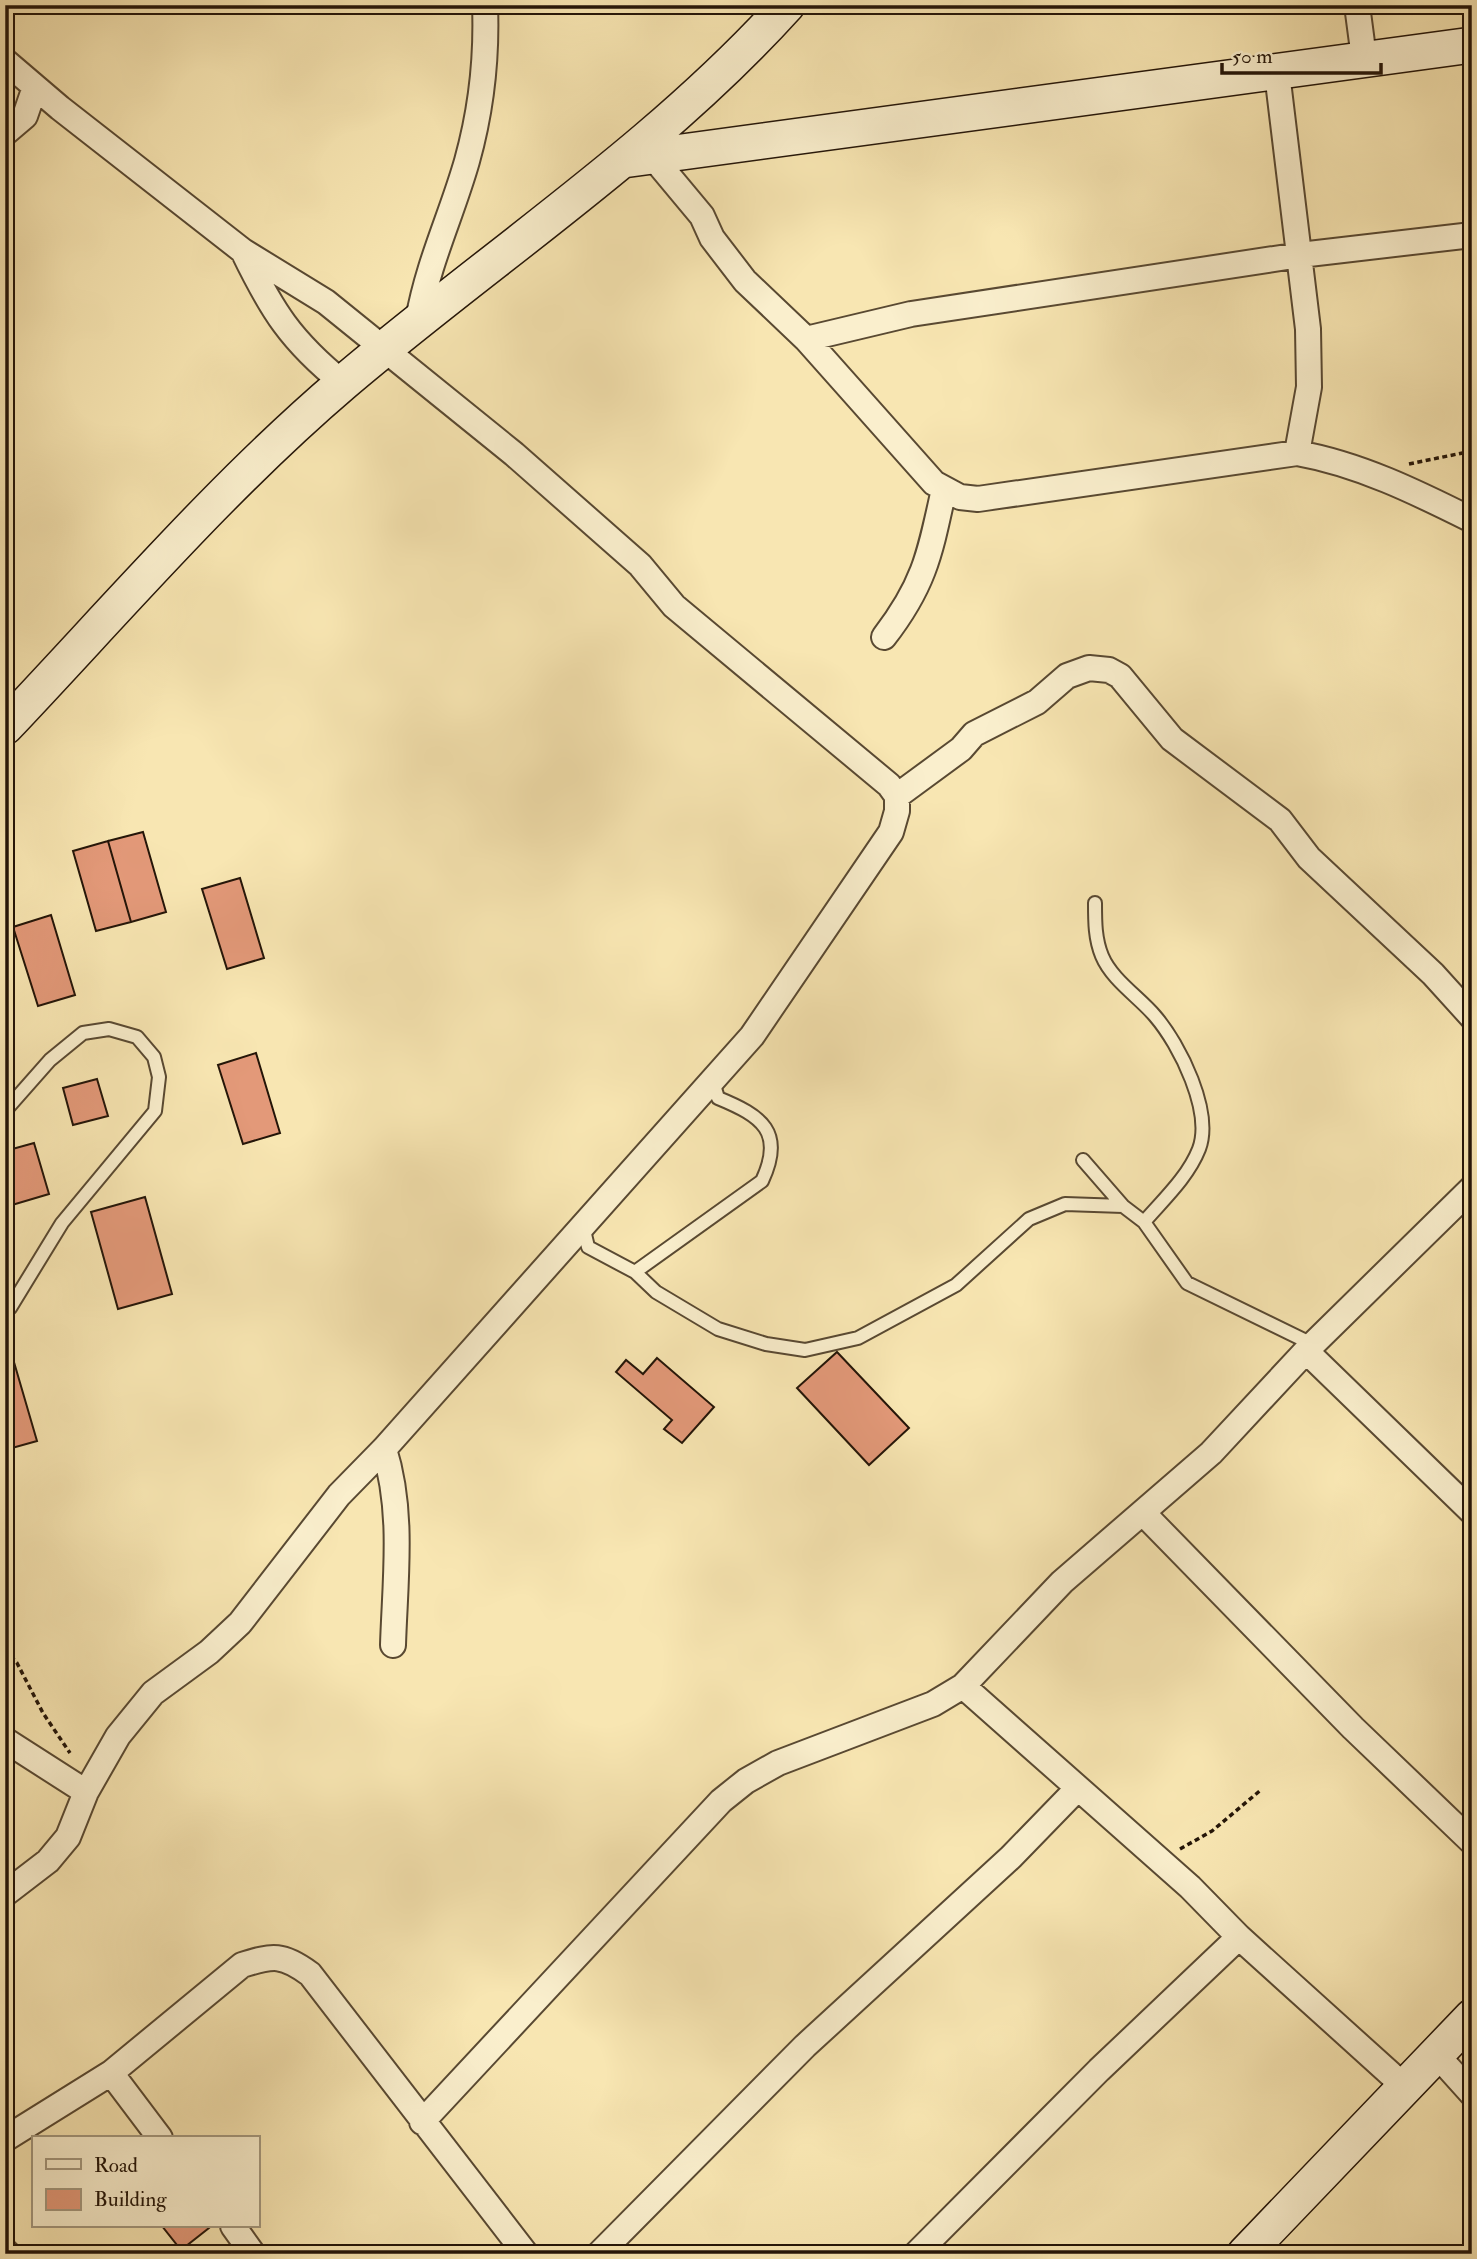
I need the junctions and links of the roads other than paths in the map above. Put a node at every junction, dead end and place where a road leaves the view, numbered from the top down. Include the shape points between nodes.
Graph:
1 (485, 5) edge
2 (787, 5) edge
3 (1357, 5) edge
4 (1472, 45) edge
5 (1364, 58) junction
6 (5, 61) edge
7 (1277, 73) junction
8 (35, 86) junction
9 (60, 108) junction
10 (25, 116) junction
11 (5, 133) edge
12 (637, 158) junction
13 (1472, 235) edge
14 (243, 251) junction
15 (1300, 255) junction
16 (418, 320) junction
17 (806, 339) junction
18 (386, 349) junction
19 (343, 383) junction
20 (1297, 453) junction
21 (944, 489) junction
22 (1472, 520) edge
23 (884, 638) dead end
24 (5, 727) edge
25 (897, 796) junction
26 (1095, 904) dead end
27 (1472, 1017) edge
28 (713, 1082) junction
29 (5, 1111) edge
30 (1083, 1160) dead end
31 (1472, 1188) edge
32 (1123, 1206) junction
33 (1144, 1222) junction
34 (583, 1226) junction
35 (635, 1272) junction
36 (9, 1308) dead end
37 (1309, 1347) junction
38 (384, 1449) junction
39 (1472, 1512) edge
40 (1144, 1514) junction
41 (393, 1645) dead end
42 (962, 1686) junction
43 (5, 1740) edge
44 (91, 1782) junction
45 (1078, 1788) junction
46 (1472, 1842) edge
47 (5, 1894) edge
48 (1239, 1937) junction
49 (1472, 2017) edge
50 (1436, 2054) junction
51 (111, 2073) junction
52 (1405, 2087) junction
53 (1472, 2094) edge
54 (422, 2122) junction
55 (158, 2136) edge
56 (5, 2140) edge
57 (234, 2228) edge
58 (520, 2252) edge
59 (253, 2254) edge
60 (598, 2254) edge
61 (916, 2254) edge
62 (1245, 2254) edge

1 - 16 street via 483,79 468,159 426,277
2 - 12 street
3 - 5 street
4 - 5 street
5 - 7 street
6 - 8 street
7 - 12 street
7 - 15 street
8 - 9 street
8 - 10 street
9 - 10 street
9 - 14 street
10 - 11 street
12 - 16 street
12 - 17 street via 702,216 712,238 745,281
13 - 15 street
14 - 18 street via 307,289
14 - 19 street via 274,313
15 - 17 street via 911,314
15 - 20 street via 1309,387
16 - 18 street
17 - 21 street
18 - 19 street
18 - 25 street via 514,454 640,565 674,606
19 - 24 street via 212,509
20 - 21 street via 978,499
20 - 22 street via 1325,458 1410,489
21 - 23 street via 920,583
25 - 27 street via 961,749 984,726 1037,702 1067,676 1089,668 1109,670 1120,676 1172,739 1280,820 1309,858 1433,974
25 - 28 street via 895,821 872,862 752,1036
26 - 33 lane via 1095,930 1103,958 1156,1017 1175,1047 1204,1118 1199,1149 1179,1182
28 - 34 street
28 - 35 lane via 718,1098 752,1112 764,1125 772,1143 772,1161 762,1181
29 - 36 lane via 50,1060 83,1033 109,1029 137,1037 154,1057 159,1077 155,1111 62,1223
30 - 32 lane
31 - 37 street
32 - 33 lane
32 - 35 lane via 1065,1204 1029,1219 956,1285 858,1338 805,1350 718,1329 656,1292
33 - 37 lane via 1186,1283
34 - 35 lane via 588,1247
34 - 38 street
37 - 39 street
37 - 40 street via 1211,1453
38 - 41 street via 396,1508
38 - 44 street via 339,1495 240,1623 153,1693 118,1736
40 - 42 street via 1062,1582
40 - 46 street via 1353,1728
42 - 45 street
42 - 54 street via 933,1704 778,1763 721,1801
43 - 44 street
44 - 47 street via 68,1837 48,1860
45 - 48 street
45 - 60 street via 1002,1866 805,2046
48 - 52 street
48 - 61 street
49 - 50 street
50 - 52 street
50 - 53 street
51 - 54 street via 242,1965 266,1957 289,1959 310,1974
51 - 55 street
51 - 56 street
52 - 62 street
54 - 58 street
57 - 59 street

